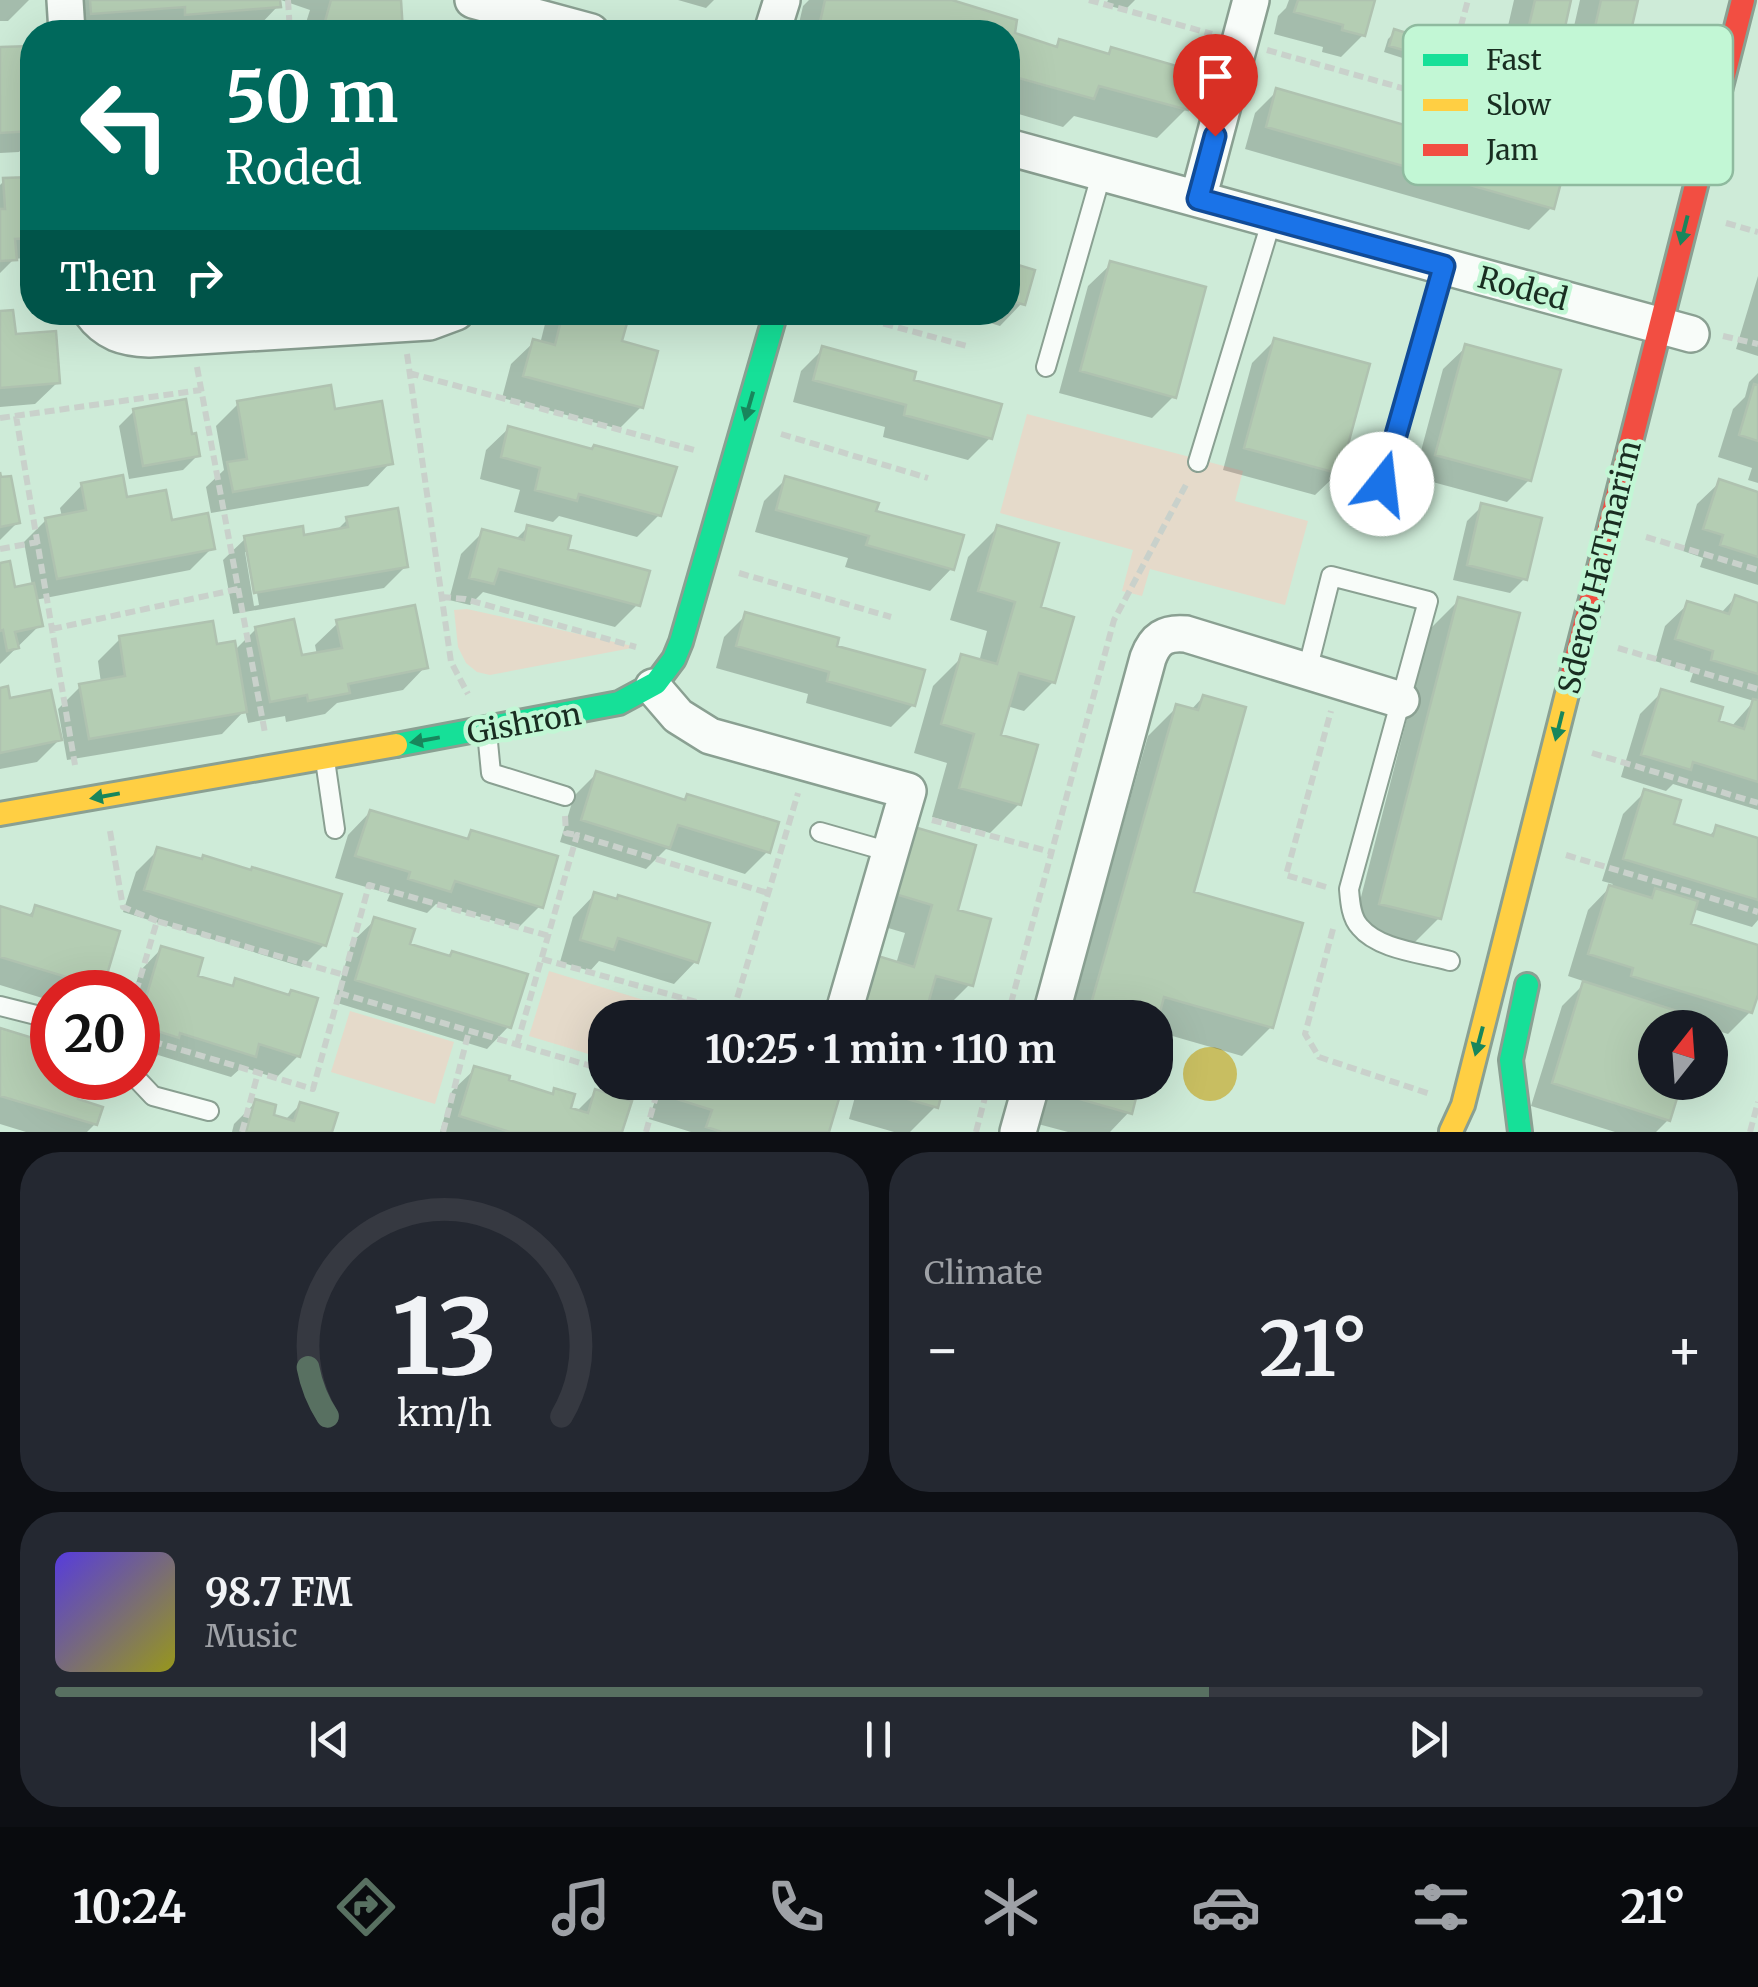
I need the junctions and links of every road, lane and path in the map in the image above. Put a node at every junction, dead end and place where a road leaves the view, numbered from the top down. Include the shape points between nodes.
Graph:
1 (471, 0) edge
2 (1089, 0) edge
3 (1251, 0) edge
4 (1468, 0) edge
5 (1742, 0) edge
6 (546, 20) edge
7 (1461, 25) edge
8 (1733, 37) edge
9 (1240, 42) junction
10 (1403, 88) edge
11 (1020, 149) edge
12 (1102, 172) junction
13 (1699, 185) edge
14 (1198, 199) junction
15 (1272, 220) junction
16 (1720, 221) dead end
17 (1758, 232) edge
18 (1444, 266) junction
19 (109, 325) edge
20 (370, 325) edge
21 (402, 325) edge
22 (772, 325) edge
23 (888, 325) edge
24 (1684, 332) junction
25 (191, 336) junction
26 (966, 346) dead end
27 (1046, 366) dead end
28 (410, 373) junction
29 (201, 390) junction
30 (16, 416) junction
31 (0, 418) edge
32 (744, 422) junction
33 (733, 460) junction
34 (1198, 462) joint
35 (928, 478) dead end
36 (1371, 520) dead end
37 (1640, 536) dead end
38 (38, 542) junction
39 (0, 549) edge
40 (704, 564) junction
41 (1758, 570) edge
42 (238, 589) junction
43 (441, 597) junction
44 (892, 616) dead end
45 (52, 630) junction
46 (1612, 646) dead end
47 (675, 658) junction
48 (1307, 671) junction
49 (653, 687) junction
50 (1758, 689) edge
51 (1401, 700) junction
52 (486, 730) junction
53 (1586, 751) dead end
54 (324, 758) junction
55 (806, 764) junction
56 (271, 767) junction
57 (565, 796) dead end
58 (93, 798) junction
59 (1758, 803) edge
60 (902, 812) junction
61 (0, 814) edge
62 (335, 829) dead end
63 (820, 832) dead end
64 (890, 852) junction
65 (1051, 852) junction
66 (1560, 854) dead end
67 (768, 893) junction
68 (1758, 912) edge
69 (157, 921) junction
70 (548, 936) junction
71 (542, 959) junction
72 (1450, 961) dead end
73 (1533, 961) dead end
74 (143, 970) edge
75 (344, 975) junction
76 (339, 993) junction
77 (684, 999) joint
78 (688, 1000) edge
79 (737, 1000) edge
80 (847, 1000) edge
81 (1012, 1000) edge
82 (1055, 1000) edge
83 (0, 1006) edge
84 (30, 1014) edge
85 (469, 1031) junction
86 (160, 1044) edge
87 (517, 1044) junction
88 (588, 1065) edge
89 (258, 1073) junction
90 (160, 1098) edge
91 (655, 1100) edge
92 (985, 1100) edge
93 (1027, 1100) edge
94 (1758, 1102) edge
95 (209, 1111) dead end
96 (1474, 1124) dead end
97 (1510, 1130) edge
98 (242, 1132) edge
99 (442, 1132) edge
100 (646, 1132) edge
101 (976, 1132) edge
102 (1018, 1132) edge
103 (1450, 1132) edge
104 (1750, 1132) edge

1 - 6 street
2 - 9 path
3 - 9 street
4 - 7 path
5 - 8 street, Sderot HaTmarim
9 - 10 path
9 - 14 street
11 - 12 street, Roded
12 - 14 street, Roded
12 - 27 lane
13 -> 24 street, Sderot HaTmarim
14 - 15 street, Roded
15 - 18 street, Roded
15 - 34 lane
16 - 17 path
18 - 24 street, Roded
18 - 36 lane
19 - 25 street via 134,338
20 - 25 street
21 - 28 path
22 -> 32 street, Gishron
23 - 26 path
24 -> 103 street, Sderot HaTmarim
25 - 29 path
28 - 33 path
28 - 43 path
29 - 30 path
29 - 42 path
30 - 31 path
30 - 38 path
32 - 33 street, Gishron
32 - 35 path
33 - 40 street, Gishron
34 - 65 path via 1114,620
37 - 41 path
38 - 39 path
38 - 45 path
40 - 44 path
40 - 47 street, Gishron
42 - 45 path
42 - 56 path
43 - 47 path
43 - 52 path via 450,662
45 - 58 path
46 - 50 path
47 - 49 street, Gishron
48 - 51 street
48 - 51 lane via 1330,576 1428,601
48 - 82 street via 1186,634 1170,633 1156,642
49 - 52 street, Gishron via 611,706
49 - 55 street via 698,730
51 - 72 lane via 1349,889 1351,909 1359,927 1379,942
52 -> 54 street, Gishron
52 - 57 lane via 490,774
53 - 59 path
54 - 56 street, Gishron
54 - 62 lane
55 - 60 street via 908,791
55 - 67 path
56 -> 58 street, Gishron
58 - 61 street, Gishron
58 - 69 path via 123,907
60 - 64 street
60 - 65 path
63 - 64 lane
64 - 80 street
65 - 81 path
66 - 68 path
67 - 70 path via 577,836
67 - 79 path
69 - 74 path
69 - 75 path
70 - 71 path
70 - 75 path via 369,885
71 - 77 path
71 - 87 path
73 - 97 street via 1511,1060
75 - 76 path
76 - 85 path
76 - 89 path via 312,1090
77 - 78 path
83 - 84 lane
85 - 87 path
85 - 99 path
86 - 89 path
87 - 88 path
89 - 98 path
90 - 95 lane
91 - 100 path
92 - 101 path
93 - 102 street
94 - 104 path
96 - 103 street

